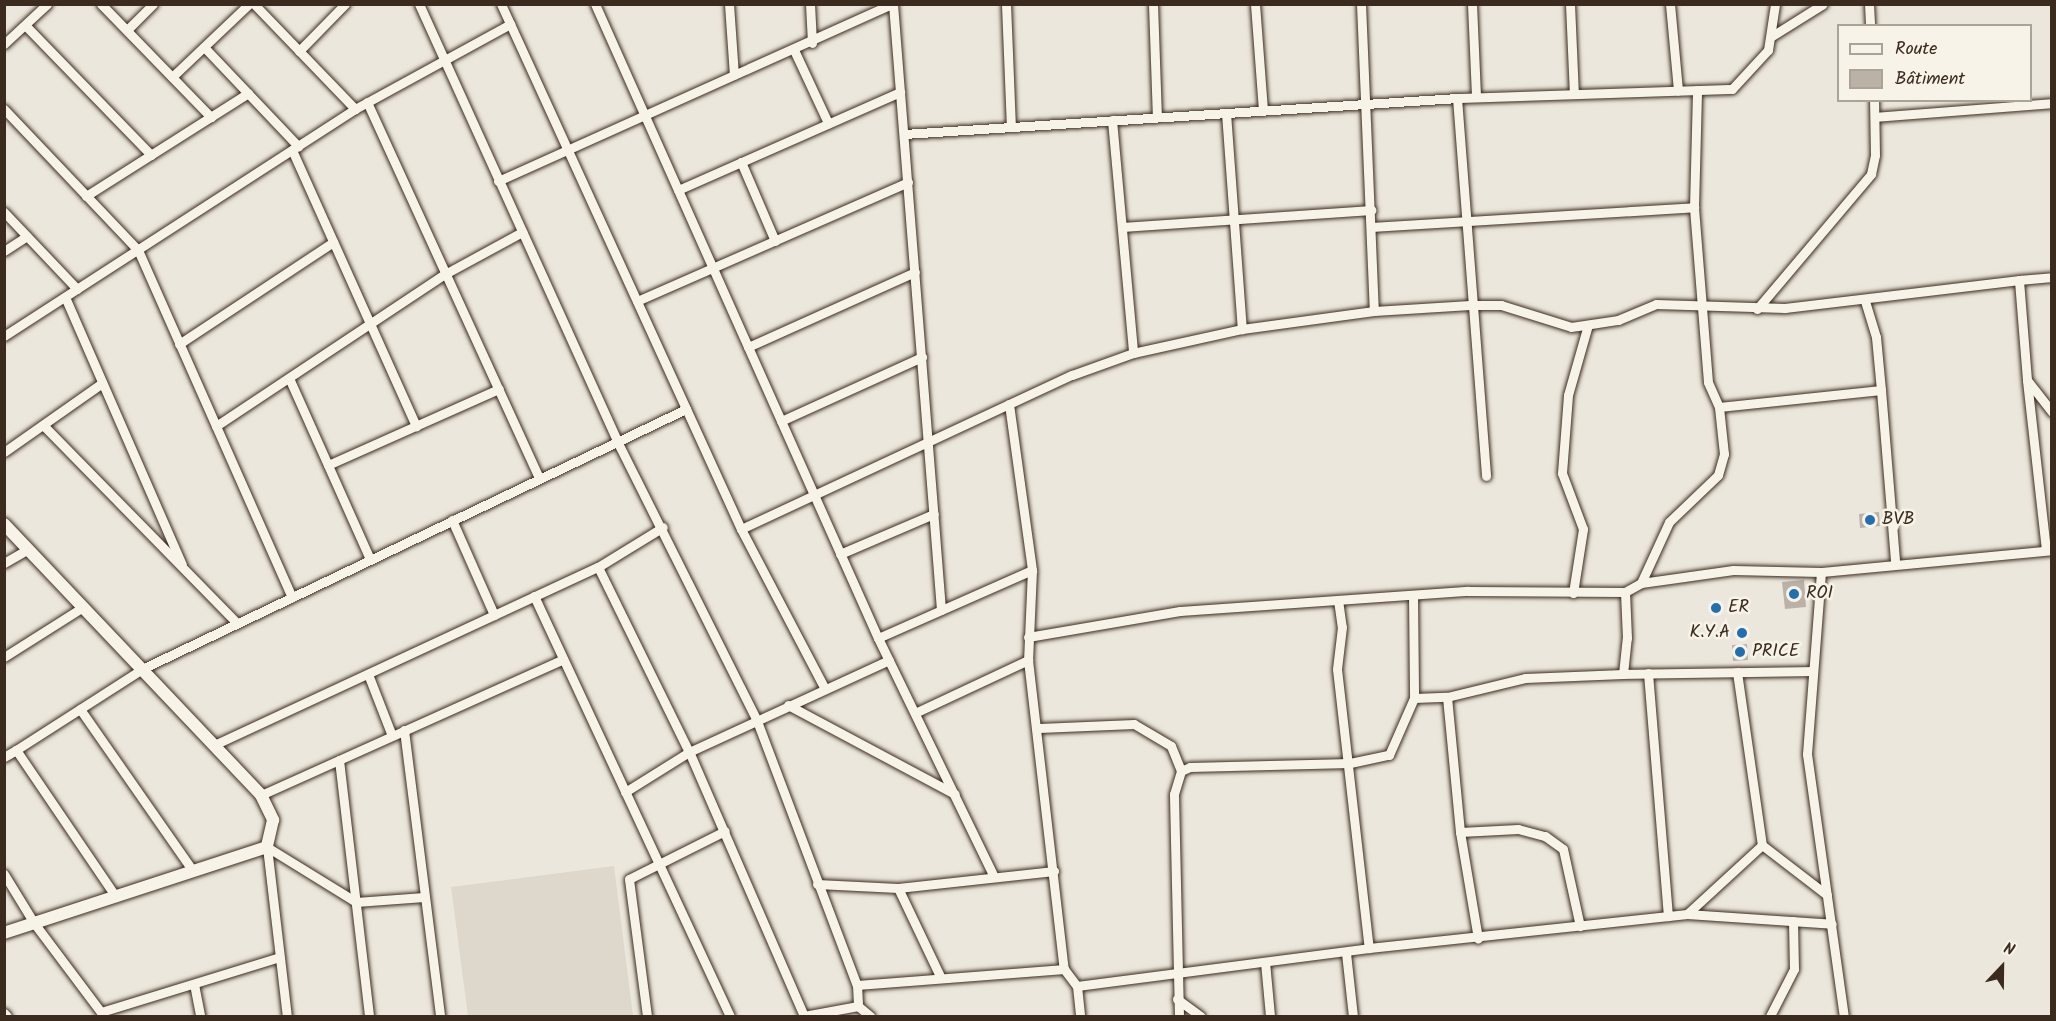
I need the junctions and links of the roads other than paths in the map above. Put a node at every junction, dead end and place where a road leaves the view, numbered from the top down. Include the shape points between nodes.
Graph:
1 (46, 4) edge
2 (101, 4) edge
3 (153, 4) edge
4 (249, 4) edge
5 (254, 4) edge
6 (345, 4) edge
7 (419, 4) edge
8 (501, 4) edge
9 (595, 4) edge
10 (729, 4) edge
11 (810, 4) edge
12 (893, 4) edge
13 (1006, 4) edge
14 (1153, 4) edge
15 (1255, 4) edge
16 (1361, 4) edge
17 (1472, 4) edge
18 (1570, 4) edge
19 (1670, 4) edge
20 (1775, 4) edge
21 (1823, 4) edge
22 (1869, 4) edge
23 (510, 24) junction
24 (1870, 24) edge
25 (25, 25) junction
26 (127, 30) junction
27 (1772, 36) junction
28 (812, 43) junction
29 (4, 44) edge
30 (204, 47) junction
31 (794, 50) junction
32 (299, 51) junction
33 (441, 59) junction
34 (734, 75) junction
35 (172, 77) junction
36 (1697, 90) junction
37 (1678, 91) junction
38 (900, 92) junction
39 (248, 93) junction
40 (1574, 94) junction
41 (1476, 97) junction
42 (1457, 98) junction
43 (367, 102) junction
44 (1874, 102) edge
45 (2052, 103) edge
46 (1367, 104) junction
47 (4, 109) edge
48 (355, 109) junction
49 (1263, 110) junction
50 (1226, 113) junction
51 (644, 115) junction
52 (211, 117) junction
53 (1157, 117) junction
54 (1875, 117) junction
55 (1112, 120) junction
56 (828, 123) junction
57 (1011, 127) junction
58 (904, 134) junction
59 (295, 148) junction
60 (567, 150) junction
61 (151, 155) junction
62 (741, 162) junction
63 (498, 181) junction
64 (908, 182) junction
65 (678, 190) junction
66 (86, 196) junction
67 (1694, 207) junction
68 (1371, 210) junction
69 (4, 212) edge
70 (1234, 218) junction
71 (1465, 222) junction
72 (1122, 226) junction
73 (1371, 227) junction
74 (522, 232) junction
75 (27, 236) junction
76 (775, 240) junction
77 (333, 242) junction
78 (138, 250) junction
79 (4, 251) edge
80 (712, 268) junction
81 (915, 272) junction
82 (446, 274) junction
83 (2052, 277) edge
84 (2019, 280) junction
85 (77, 289) junction
86 (65, 297) junction
87 (1865, 300) junction
88 (637, 301) junction
89 (1470, 305) junction
90 (1705, 306) junction
91 (1757, 309) junction
92 (1374, 311) junction
93 (370, 324) junction
94 (1588, 325) junction
95 (1242, 328) junction
96 (4, 336) edge
97 (179, 344) junction
98 (748, 347) junction
99 (1133, 353) junction
100 (922, 357) junction
101 (289, 378) junction
102 (2027, 380) junction
103 (102, 383) junction
104 (499, 390) junction
105 (1881, 390) junction
106 (1009, 404) junction
107 (1719, 407) junction
108 (686, 409) junction
109 (2052, 412) edge
110 (781, 421) junction
111 (43, 425) junction
112 (216, 426) junction
113 (416, 426) junction
114 (617, 441) junction
115 (929, 444) junction
116 (4, 452) edge
117 (328, 465) junction
118 (1486, 476) dead end
119 (539, 478) junction
120 (814, 496) junction
121 (934, 514) junction
122 (452, 520) junction
123 (4, 524) edge
124 (663, 527) junction
125 (741, 529) junction
126 (28, 549) junction
127 (2049, 550) edge
128 (840, 554) junction
129 (370, 559) junction
130 (1896, 561) junction
131 (4, 563) edge
132 (182, 565) junction
133 (598, 567) junction
134 (1032, 570) junction
135 (1821, 572) junction
136 (1641, 583) junction
137 (1625, 592) junction
138 (1573, 593) junction
139 (1413, 595) junction
140 (292, 597) junction
141 (534, 597) junction
142 (1338, 600) junction
143 (83, 607) junction
144 (941, 610) junction
145 (494, 615) junction
146 (237, 623) junction
147 (1028, 637) junction
148 (878, 638) junction
149 (4, 657) edge
150 (563, 659) junction
151 (889, 660) junction
152 (1028, 660) junction
153 (142, 669) junction
154 (1811, 671) junction
155 (1737, 672) junction
156 (1648, 673) junction
157 (368, 674) junction
158 (1623, 674) junction
159 (825, 687) junction
160 (1447, 697) junction
161 (1414, 698) junction
162 (788, 705) junction
163 (80, 709) junction
164 (917, 712) junction
165 (757, 721) junction
166 (1039, 728) junction
167 (404, 730) junction
168 (393, 736) junction
169 (214, 745) junction
170 (16, 750) junction
171 (689, 752) junction
172 (4, 757) edge
173 (339, 760) junction
174 (1350, 763) junction
175 (1182, 771) junction
176 (625, 792) junction
177 (955, 794) junction
178 (261, 795) junction
179 (725, 831) junction
180 (1460, 832) junction
181 (1762, 845) junction
182 (267, 847) junction
183 (660, 864) junction
184 (193, 871) junction
185 (1054, 872) junction
186 (4, 874) edge
187 (993, 875) junction
188 (817, 884) junction
189 (898, 888) junction
190 (1827, 895) junction
191 (116, 897) junction
192 (424, 897) junction
193 (356, 902) junction
194 (1687, 914) junction
195 (1668, 916) junction
196 (1793, 921) junction
197 (34, 924) junction
198 (1832, 924) junction
199 (1580, 926) junction
200 (4, 933) edge
201 (1479, 938) junction
202 (1369, 948) junction
203 (1346, 953) junction
204 (280, 957) junction
205 (1265, 962) junction
206 (1064, 969) junction
207 (1177, 972) junction
208 (940, 976) junction
209 (194, 984) junction
210 (856, 985) junction
211 (1077, 986) junction
212 (1177, 999) junction
213 (858, 1006) junction
214 (833, 1013) edge
215 (102, 1014) edge
216 (200, 1017) edge
217 (287, 1017) edge
218 (369, 1017) edge
219 (440, 1017) edge
220 (647, 1017) edge
221 (730, 1017) edge
222 (870, 1017) edge
223 (1080, 1017) edge
224 (1179, 1017) edge
225 (1200, 1017) edge
226 (1270, 1017) edge
227 (1353, 1017) edge
228 (1770, 1017) edge
229 (1844, 1017) edge

1 - 25 street
2 - 26 street
3 - 26 street
4 - 30 street
5 - 32 street
6 - 32 street
7 - 33 street
8 - 23 street
9 - 51 street
10 - 34 street
11 - 28 street
12 - 28 street
12 - 38 street
13 - 57 street
14 - 53 street
15 - 49 street
16 - 46 street
17 - 41 street
18 - 40 street
19 - 37 street
20 - 27 street
21 - 27 street
22 - 24 street
23 - 33 street
23 - 60 street
25 - 29 street
25 - 61 street
26 - 35 street
27 - 36 street via 1768,50 1732,88
28 - 31 street
30 - 35 street
30 - 39 street
31 - 34 street
31 - 56 street
32 - 48 street
33 - 43 street
33 - 63 street
34 - 51 street
35 - 52 street
36 - 37 street
36 - 67 street
37 - 40 street
38 - 56 street
38 - 58 street
39 - 52 street
39 - 59 street
40 - 41 street
41 - 42 street
42 - 46 street
42 - 71 street
43 - 48 street
43 - 82 street
44 - 54 street
45 - 54 street
46 - 49 street
46 - 68 street
47 - 66 street
48 - 59 street
49 - 50 street
50 - 53 street
50 - 70 street
51 - 60 street
51 - 65 street
52 - 61 street
53 - 55 street
54 - 91 street via 1870,174
55 - 57 street
55 - 72 street
56 - 62 street
57 - 58 street
58 - 64 street
59 - 77 street
59 - 78 street
60 - 63 street
60 - 88 street
61 - 66 street
62 - 65 street
62 - 76 street
63 - 74 street
64 - 76 street
64 - 81 street
65 - 80 street
66 - 78 street
67 - 71 street
67 - 90 street
68 - 70 street
68 - 73 street
69 - 75 street
70 - 72 street
70 - 95 street
71 - 73 street
71 - 89 street
72 - 99 street
73 - 92 street
74 - 82 street
74 - 114 street
75 - 79 street
75 - 85 street
76 - 80 street
77 - 93 street
77 - 97 street
78 - 85 street
78 - 97 street
80 - 88 street
80 - 98 street
81 - 98 street
81 - 100 street
82 - 93 street
82 - 104 street
83 - 84 street
84 - 87 street via 1994,279
84 - 102 street
85 - 86 street
86 - 96 street
86 - 103 street
87 - 91 street
87 - 105 street via 1876,338
88 - 108 street
89 - 92 street
89 - 94 street via 1501,305 1571,327
89 - 118 street
90 - 91 street
90 - 94 street via 1656,304 1618,320
90 - 107 street via 1708,382
92 - 95 street
93 - 101 street
93 - 113 street
94 - 138 street via 1568,395 1562,473 1583,529
95 - 99 street
97 - 112 street
98 - 110 street
99 - 106 street
100 - 110 street
100 - 115 street
101 - 112 street
101 - 117 street
102 - 109 street
102 - 127 street
103 - 111 street
103 - 132 street
104 - 113 street
104 - 119 street
105 - 107 street
105 - 130 street
106 - 115 street
106 - 134 street
107 - 136 street via 1724,454 1718,475 1669,522
108 - 114 street
108 - 125 street
110 - 120 street
111 - 116 street
111 - 132 street
112 - 140 street
113 - 117 street
114 - 119 street
114 - 124 street
115 - 120 street
115 - 121 street
117 - 129 street
119 - 122 street
120 - 125 street
120 - 128 street
121 - 128 street
121 - 144 street
122 - 129 street
122 - 145 street
123 - 126 street
124 - 133 street
124 - 165 street
125 - 159 street
126 - 131 street
126 - 143 street
127 - 130 street
128 - 148 street
129 - 140 street
130 - 135 street
132 - 146 street
133 - 141 street
133 - 171 street
134 - 144 street
134 - 147 street
135 - 136 street via 1733,570
135 - 154 street
136 - 137 street
137 - 138 street
137 - 158 street via 1628,639
138 - 139 street
139 - 142 street
139 - 161 street
140 - 146 street
141 - 145 street
141 - 150 street
142 - 147 street via 1140,616
142 - 174 street via 1342,627 1337,669
143 - 149 street
143 - 153 street
144 - 148 street
145 - 157 street
146 - 153 street
147 - 152 street
148 - 151 street
150 - 167 street
150 - 176 street
151 - 159 street
151 - 164 street
152 - 164 street
152 - 166 street
153 - 163 street
153 - 169 street
154 - 155 street
154 - 190 street via 1807,754
155 - 156 street
155 - 181 street
156 - 158 street
156 - 195 street
157 - 168 street
157 - 169 street
158 - 160 street via 1525,678
159 - 162 street
160 - 161 street
160 - 180 street
161 - 174 street via 1389,755
162 - 165 street
162 - 177 street
163 - 170 street
163 - 184 street
164 - 177 street
165 - 171 street
165 - 188 street
166 - 175 street via 1134,724 1171,746
166 - 185 street
167 - 168 street
167 - 192 street
168 - 173 street
169 - 178 street
170 - 172 street
170 - 191 street
171 - 176 street
171 - 179 street
173 - 178 street
173 - 193 street
174 - 175 street via 1190,767
174 - 202 street
175 - 207 street via 1174,794 1179,877
176 - 183 street
177 - 187 street
178 - 182 street via 273,820
179 - 183 street
179 - 214 street via 804,1017
180 - 199 street via 1518,829 1545,836 1563,849
180 - 201 street
181 - 190 street
181 - 194 street
182 - 184 street
182 - 193 street
182 - 204 street
183 - 220 street via 634,875 628,884
183 - 221 street
184 - 191 street
185 - 187 street
185 - 206 street
186 - 197 street
187 - 189 street
188 - 189 street
188 - 210 street
189 - 208 street
190 - 198 street
191 - 197 street
192 - 193 street
192 - 219 street
193 - 218 street
194 - 195 street
194 - 196 street
195 - 199 street
196 - 198 street
196 - 228 street via 1794,969
197 - 200 street
197 - 215 street
198 - 229 street
199 - 201 street
201 - 202 street
202 - 203 street
203 - 205 street
203 - 227 street
204 - 209 street
204 - 217 street
205 - 207 street
205 - 226 street
206 - 208 street
206 - 211 street
207 - 211 street
207 - 212 street
208 - 210 street
209 - 215 street
209 - 216 street
210 - 213 street
211 - 223 street
212 - 224 street
212 - 225 street
213 - 214 street
213 - 222 street

